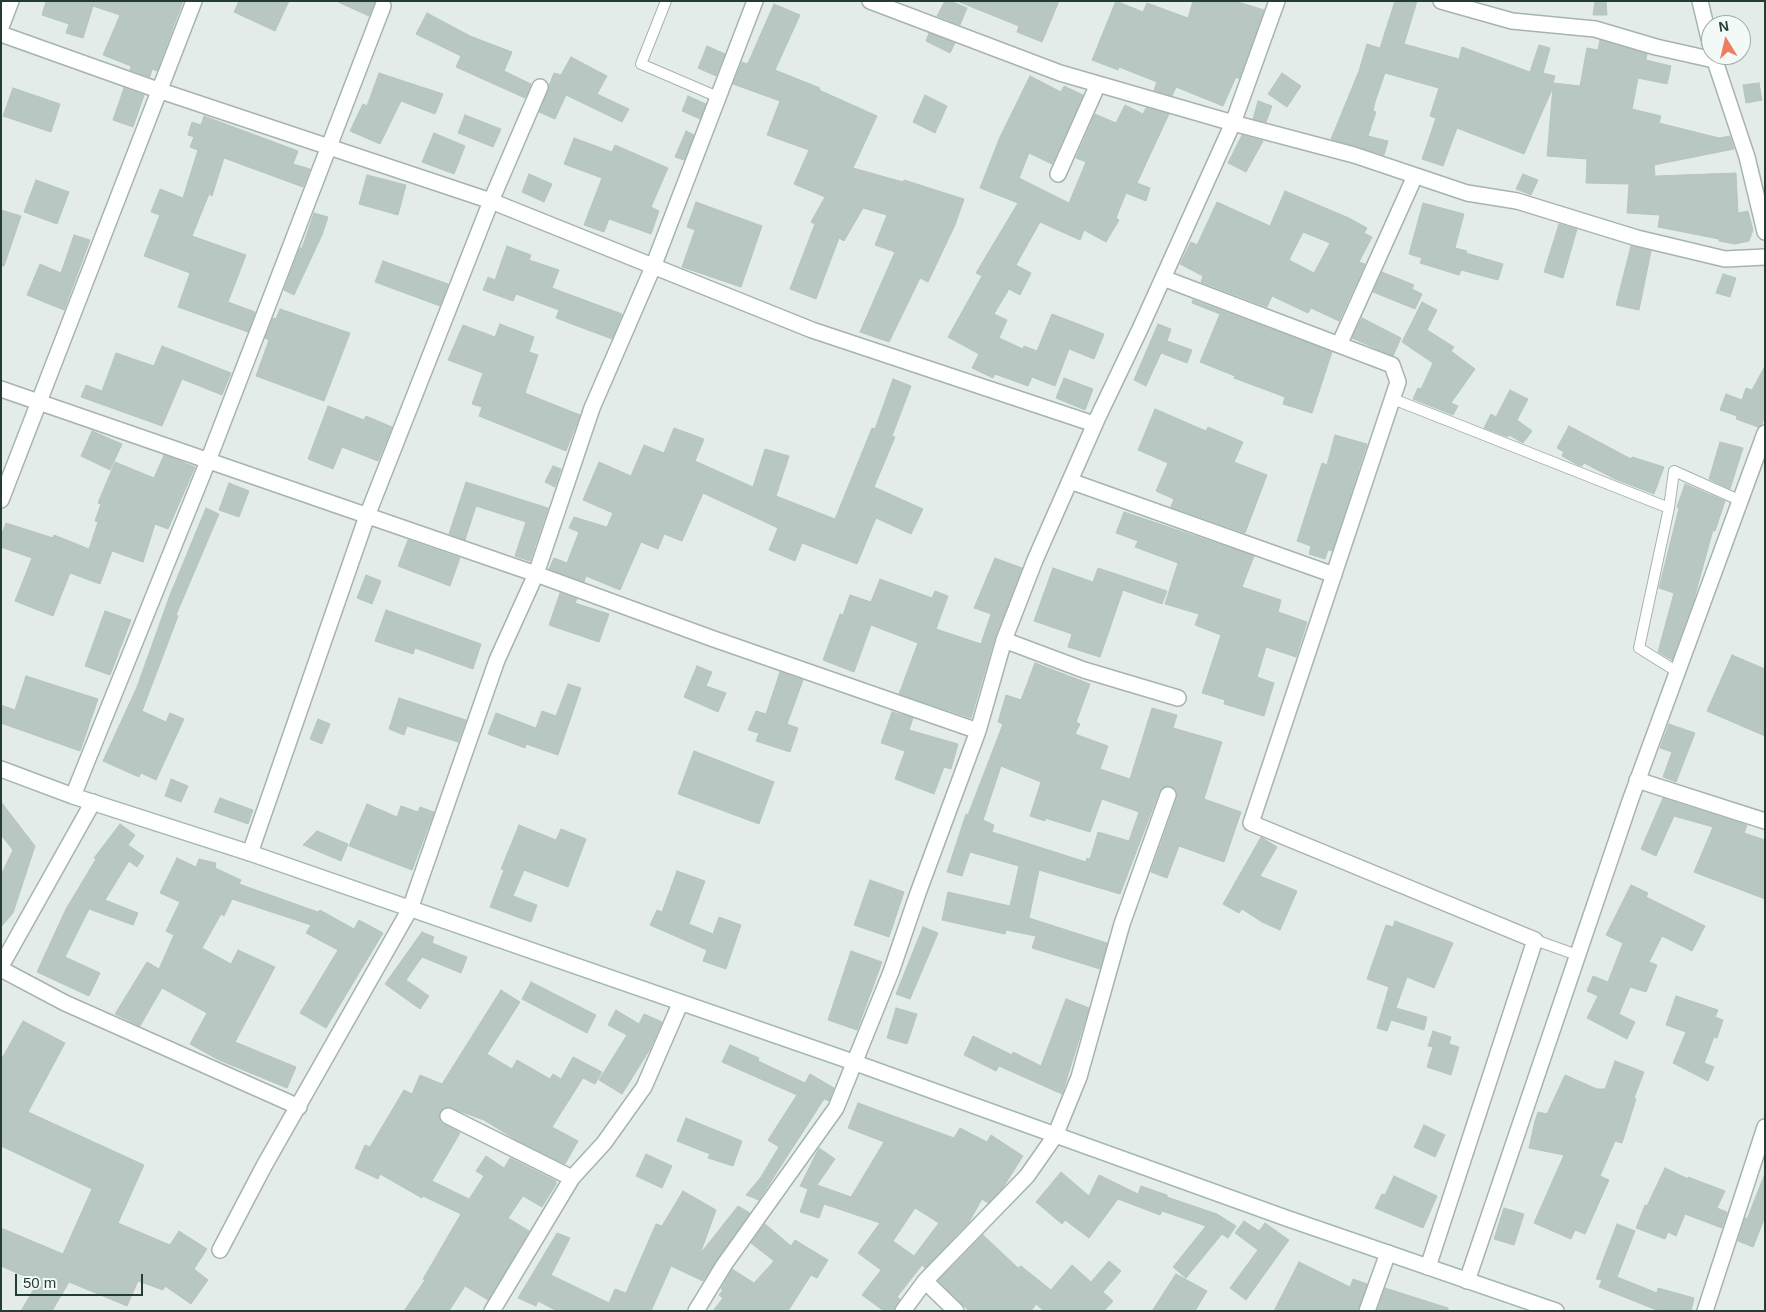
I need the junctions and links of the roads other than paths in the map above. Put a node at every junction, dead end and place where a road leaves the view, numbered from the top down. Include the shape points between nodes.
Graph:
1 (11, 1) edge
2 (194, 1) edge
3 (666, 1) edge
4 (755, 1) edge
5 (870, 1) edge
6 (1277, 1) edge
7 (1441, 1) edge
8 (1700, 1) edge
9 (383, 6) dead end
10 (1703, 15) edge
11 (1, 27) edge
12 (1, 34) edge
13 (1701, 53) edge
14 (1717, 65) edge
15 (1098, 84) junction
16 (540, 88) dead end
17 (158, 90) junction
18 (718, 97) junction
19 (1233, 123) junction
20 (328, 146) junction
21 (1058, 174) dead end
22 (1415, 176) junction
23 (492, 201) junction
24 (1765, 232) edge
25 (1765, 257) edge
26 (653, 268) junction
27 (1163, 278) junction
28 (1339, 345) junction
29 (1, 389) edge
30 (1393, 399) junction
31 (38, 402) junction
32 (1094, 424) junction
33 (1765, 433) edge
34 (208, 461) junction
35 (1070, 480) junction
36 (1, 500) edge
37 (1739, 500) junction
38 (1669, 508) junction
39 (367, 516) junction
40 (536, 574) junction
41 (1334, 575) junction
42 (1004, 640) junction
43 (1676, 670) junction
44 (1178, 698) dead end
45 (978, 732) junction
46 (1, 769) edge
47 (1637, 780) junction
48 (73, 796) junction
49 (1168, 796) dead end
50 (93, 802) junction
51 (1765, 821) edge
52 (250, 853) junction
53 (410, 909) junction
54 (1535, 940) junction
55 (1577, 955) junction
56 (1, 968) edge
57 (680, 1004) junction
58 (853, 1062) junction
59 (299, 1107) junction
60 (448, 1116) dead end
61 (1765, 1127) edge
62 (1056, 1136) junction
63 (572, 1178) junction
64 (220, 1250) dead end
65 (1388, 1253) junction
66 (1428, 1267) junction
67 (925, 1281) junction
68 (1467, 1281) junction
69 (492, 1311) edge
70 (696, 1311) edge
71 (903, 1311) edge
72 (956, 1311) edge
73 (1367, 1311) edge
74 (1556, 1311) edge
75 (1705, 1311) edge

1 - 11 street
2 - 17 street
3 - 18 lane via 641,64
4 - 18 street
5 - 15 street via 1060,73
6 - 19 street
7 - 13 street via 1512,20 1595,29 1656,47
8 - 10 street
9 - 20 street
12 - 17 street
14 - 24 street via 1747,157
15 - 19 street
15 - 21 street
16 - 23 street
17 - 20 street
17 - 31 street
18 - 26 street
19 - 22 street via 1354,155
19 - 27 street
20 - 23 street
20 - 34 street
22 - 25 street via 1725,259
22 - 28 street
23 - 26 street
23 - 39 street
26 - 32 street via 812,330
26 - 40 street via 592,408
27 - 28 street
27 - 32 street
28 - 30 street via 1392,365 1398,382
29 - 31 street
30 - 38 lane
30 - 41 street
31 - 34 street
31 - 36 street
32 - 35 street
33 - 37 street
34 - 39 street
34 - 48 street
35 - 41 street
35 - 42 street
37 - 38 lane via 1674,471
37 - 43 street
38 - 43 lane via 1639,648
39 - 40 street
39 - 52 street
40 - 45 street
40 - 53 street via 497,660
41 - 54 street via 1251,823
42 - 44 street via 1084,670
42 - 45 street
43 - 47 street
45 - 58 street via 891,972
46 - 48 street
47 - 51 street
47 - 55 street
48 - 50 street
49 - 62 street via 1122,924 1079,1078
50 - 52 street
50 - 56 street
52 - 53 street
53 - 57 street
53 - 59 street
54 - 55 lane
54 - 66 street
55 - 68 street
56 - 59 street via 65,1003
57 - 58 street
57 - 63 street via 644,1087 604,1143
58 - 62 street
58 - 70 street via 836,1108 724,1265
59 - 64 street
60 - 63 street
61 - 75 street
62 - 65 street
62 - 67 street via 1027,1176
63 - 69 street
65 - 66 street
65 - 73 street
66 - 68 street
67 - 71 street
67 - 72 street
68 - 74 street

